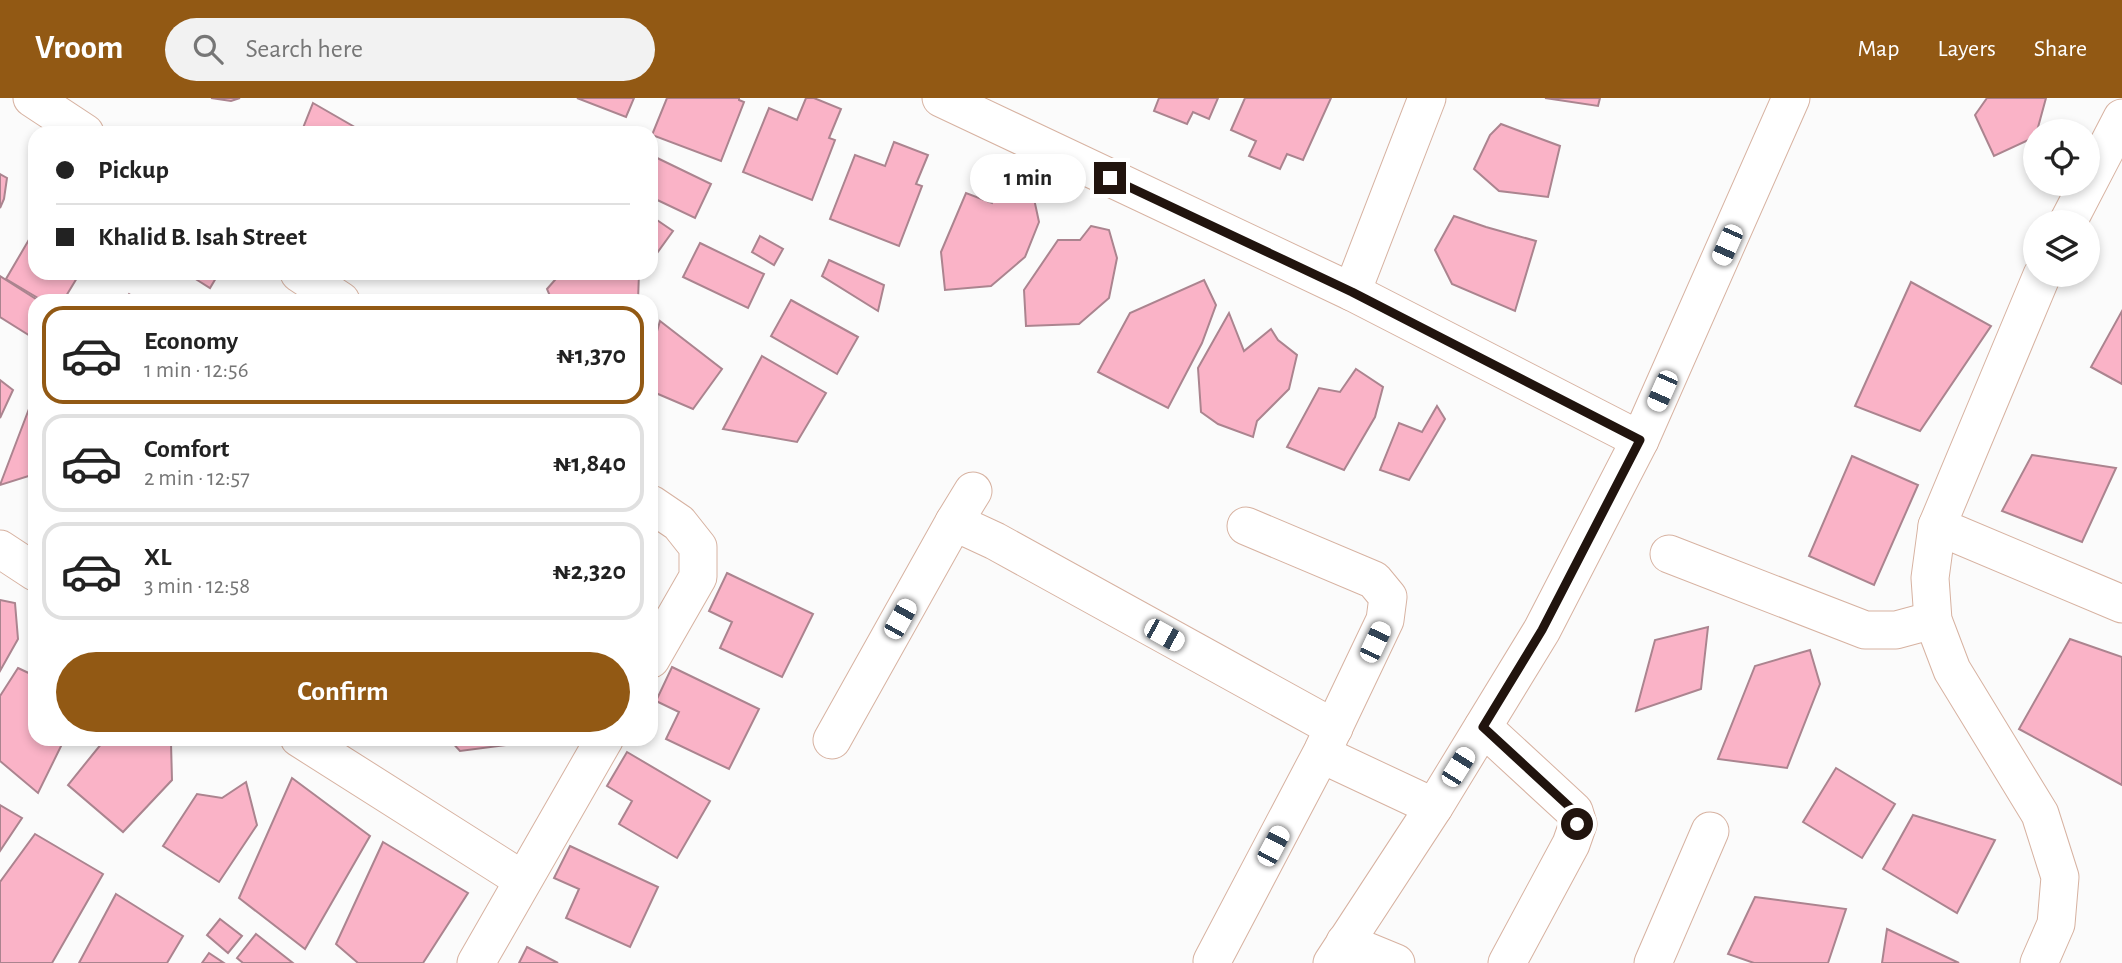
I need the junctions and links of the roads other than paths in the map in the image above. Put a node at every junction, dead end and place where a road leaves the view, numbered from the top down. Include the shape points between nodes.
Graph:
1 (32, 98) edge
2 (941, 98) edge
3 (1427, 98) edge
4 (1791, 98) edge
5 (2122, 118) edge
6 (74, 126) edge
7 (2074, 210) edge
8 (310, 280) edge
9 (2037, 287) edge
10 (1352, 292) junction
11 (330, 294) edge
12 (1640, 440) junction
13 (973, 491) dead end
14 (658, 509) edge
15 (954, 522) junction
16 (1246, 526) dead end
17 (1937, 526) junction
18 (0, 550) edge
19 (1669, 554) dead end
20 (28, 568) edge
21 (2122, 604) edge
22 (1933, 620) junction
23 (658, 647) edge
24 (1483, 727) junction
25 (832, 740) dead end
26 (1328, 741) junction
27 (312, 746) edge
28 (600, 746) edge
29 (1434, 807) junction
30 (1710, 831) dead end
31 (523, 880) junction
32 (1338, 953) edge
33 (1212, 961) dead end
34 (476, 963) edge
35 (1396, 963) edge
36 (1507, 963) edge
37 (1653, 963) edge
38 (2039, 963) edge

1 - 6 street
2 - 10 street
3 - 10 street
4 - 12 street
5 - 7 street
8 - 11 street
9 - 17 street
10 - 12 street
12 - 24 street via 1542,630
13 - 15 street
14 - 23 street via 679,523 698,547 698,577
15 - 25 street
15 - 26 street via 995,541
16 - 26 street via 1374,580 1388,597 1385,620
17 - 21 street
17 - 22 street via 1930,578
18 - 20 street
19 - 22 street via 1865,631 1896,630
22 - 38 street via 1952,670 2040,814 2060,877 2056,924
24 - 29 street
24 - 36 street via 1574,811 1577,824
26 - 29 street
26 - 33 street
27 - 31 street
28 - 31 street
29 - 32 street
30 - 37 street
31 - 34 street
32 - 35 street

